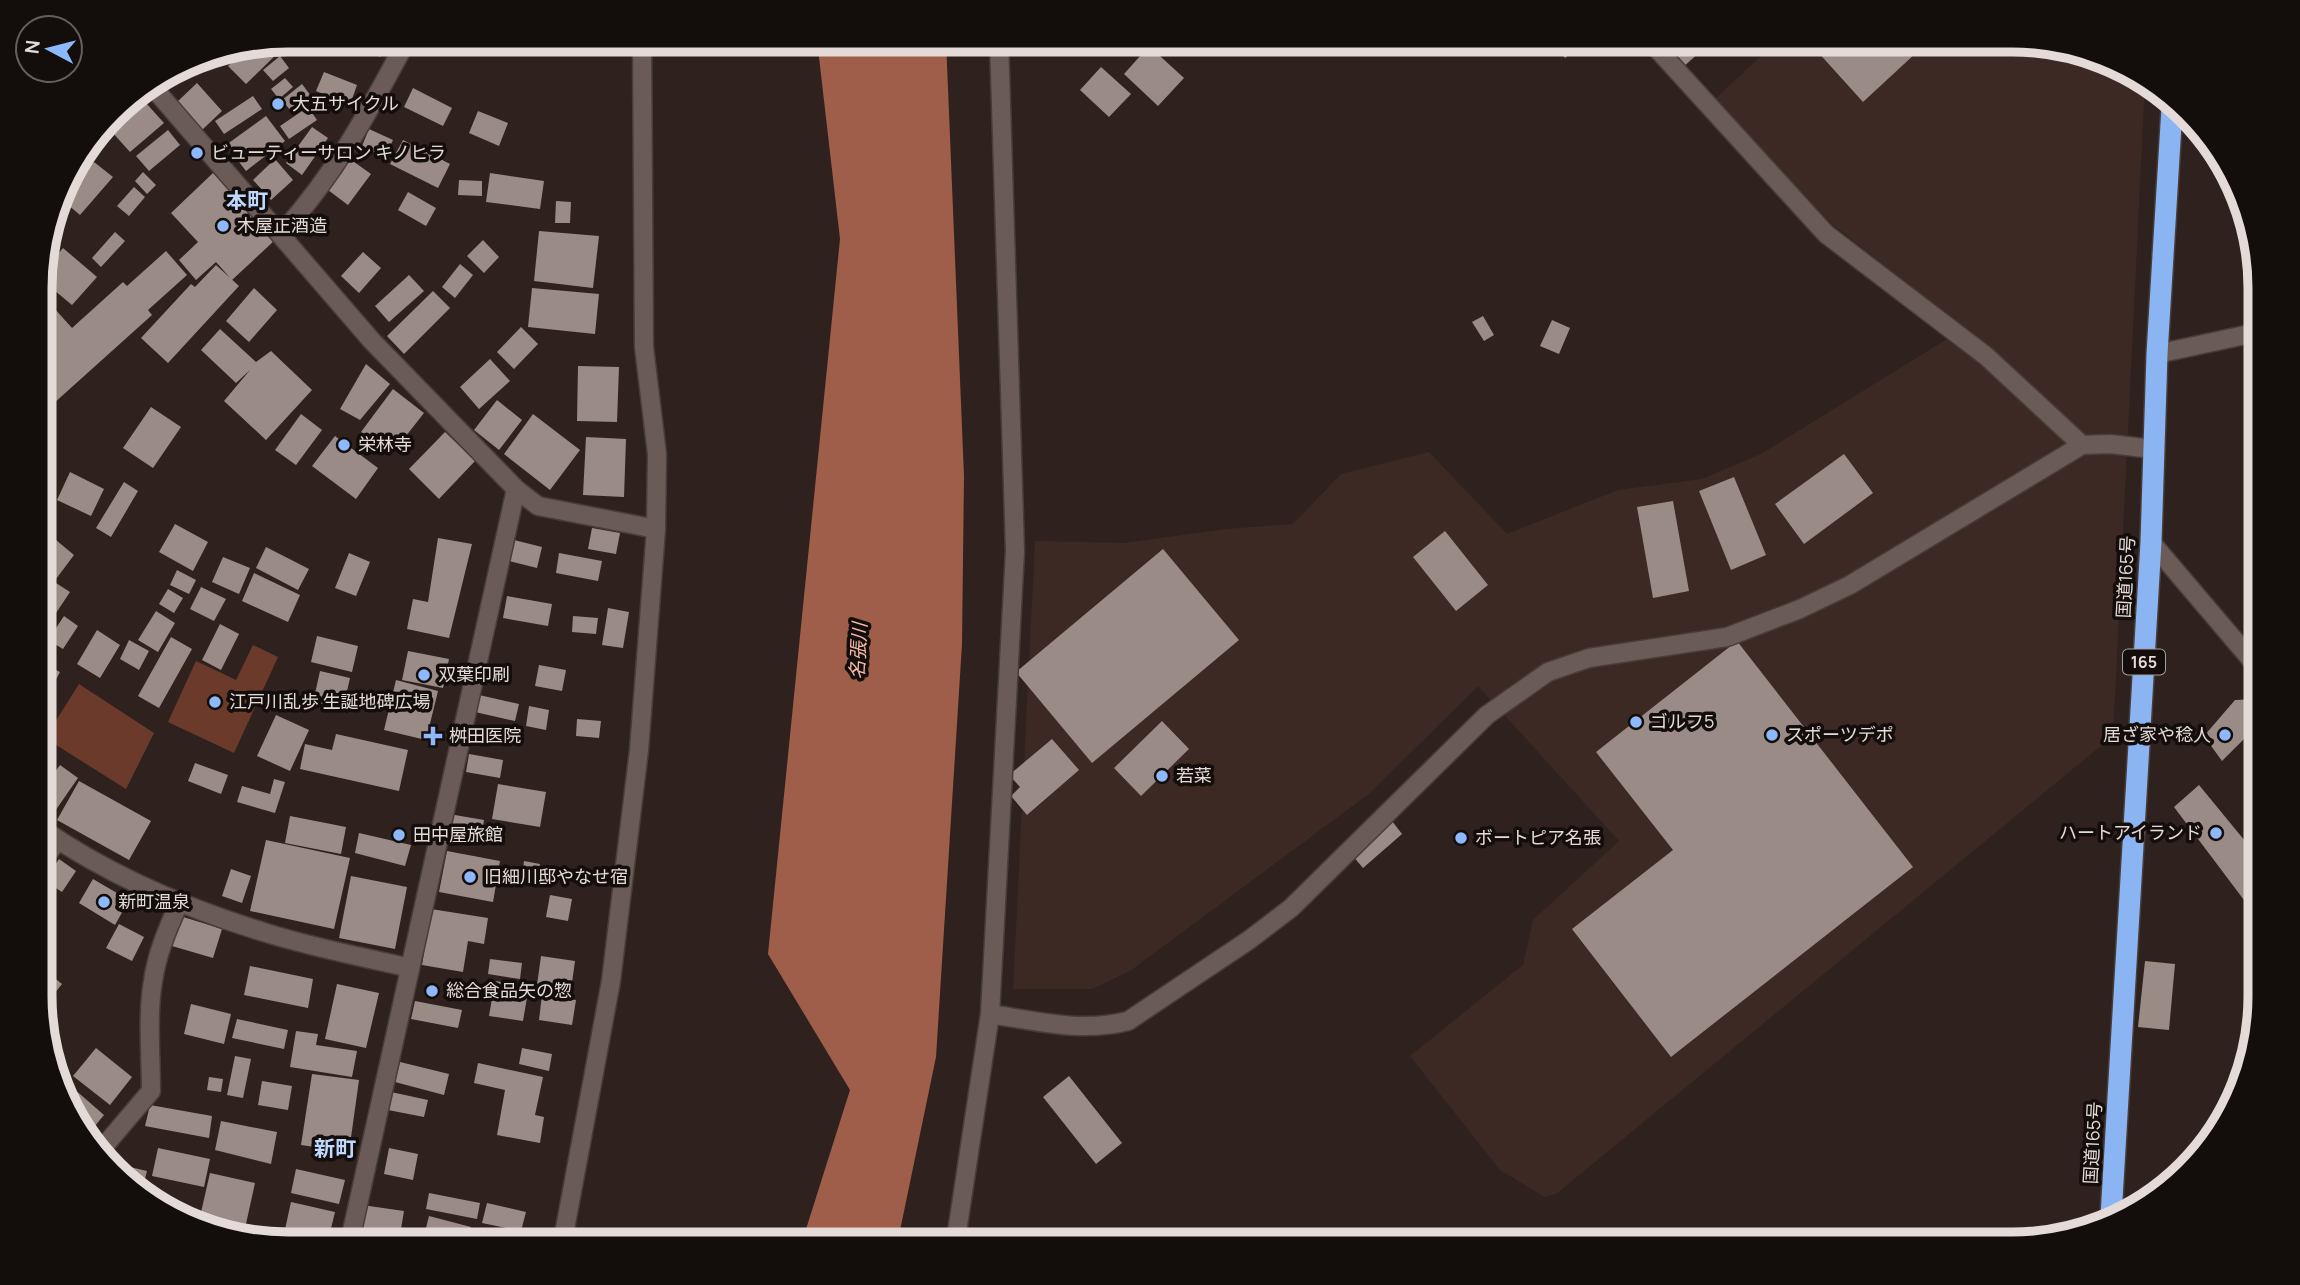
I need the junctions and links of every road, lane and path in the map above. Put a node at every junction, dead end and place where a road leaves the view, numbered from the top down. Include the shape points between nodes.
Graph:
1 (400, 52) edge
2 (642, 52) edge
3 (999, 52) edge
4 (1659, 52) edge
5 (158, 92) edge
6 (2172, 116) edge
7 (281, 234) junction
8 (2247, 335) edge
9 (2157, 354) junction
10 (2082, 445) junction
11 (2153, 449) junction
12 (516, 489) junction
13 (656, 529) junction
14 (2151, 542) junction
15 (2247, 655) edge
16 (52, 836) edge
17 (58, 840) junction
18 (52, 848) edge
19 (179, 903) junction
20 (410, 968) junction
21 (990, 1014) junction
22 (105, 1145) edge
23 (2112, 1209) edge
24 (352, 1232) edge
25 (564, 1232) edge
26 (958, 1232) edge

1 - 7 street via 341,158
2 - 13 street via 644,347 657,454
3 - 21 street via 1015,551
4 - 10 street via 1826,234 1986,356
5 - 7 street
6 - 9 highway, 国道165号 / 165
7 - 12 street via 372,341
8 - 9 street
9 - 11 highway, 国道165号 / 165
10 - 11 street
10 - 21 street via 1850,585 1800,609 1727,637 1589,658 1548,672 1487,715 1291,908 1128,1021 1078,1027
11 - 14 highway, 国道165号 / 165
12 - 13 street via 538,506
12 - 20 street
13 - 25 street via 639,750 611,981
14 - 15 street
14 - 23 highway, 国道165号 / 165
16 - 17 street
17 - 18 street
17 - 19 street
19 - 20 street via 271,934
19 - 22 street via 164,935 153,979 151,1091
20 - 24 street
21 - 26 street

